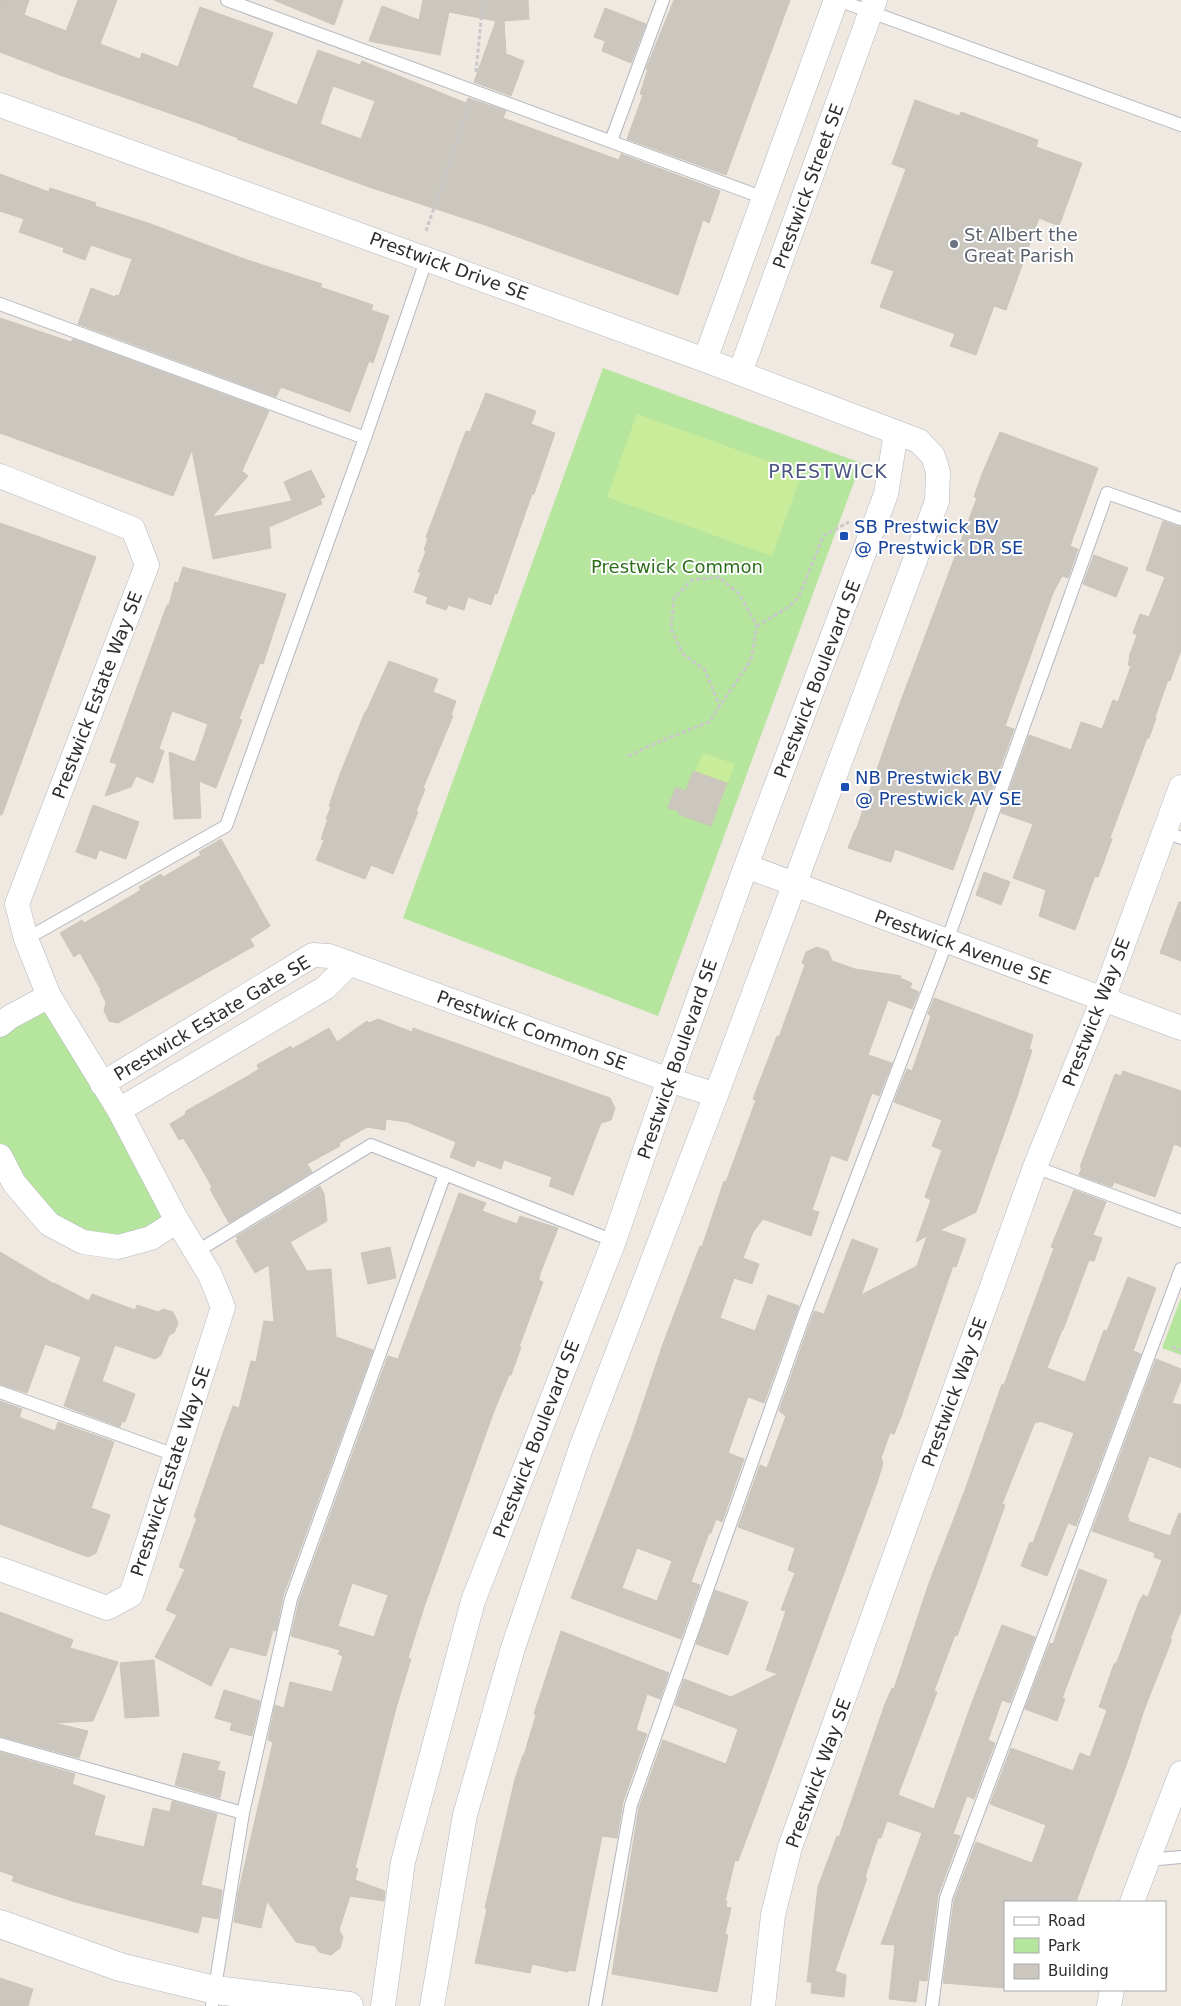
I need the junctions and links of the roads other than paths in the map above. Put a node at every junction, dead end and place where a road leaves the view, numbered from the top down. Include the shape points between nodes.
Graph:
1 (227, 0) edge
2 (663, 0) edge
3 (837, 0) edge
4 (873, 6) edge
5 (0, 105) edge
6 (1181, 125) edge
7 (611, 141) junction
8 (764, 198) junction
9 (427, 258) junction
10 (0, 304) edge
11 (705, 360) junction
12 (740, 373) junction
13 (896, 434) junction
14 (365, 438) junction
15 (0, 476) edge
16 (1181, 519) edge
17 (1181, 787) edge
18 (1173, 835) edge
19 (746, 866) junction
20 (795, 885) junction
21 (26, 939) junction
22 (947, 941) junction
23 (349, 964) junction
24 (49, 996) junction
25 (1102, 999) junction
26 (0, 1025) edge
27 (1181, 1028) edge
28 (668, 1080) junction
29 (102, 1084) junction
30 (716, 1095) junction
31 (119, 1110) junction
32 (0, 1156) edge
33 (1035, 1167) junction
34 (445, 1174) junction
35 (177, 1220) junction
36 (1181, 1221) edge
37 (614, 1241) junction
38 (196, 1252) junction
39 (1181, 1269) edge
40 (0, 1392) edge
41 (175, 1455) junction
42 (0, 1569) edge
43 (0, 1744) edge
44 (1181, 1773) edge
45 (243, 1813) junction
46 (1181, 1857) edge
47 (1148, 1860) junction
48 (1132, 1901) edge
49 (0, 1924) edge
50 (1112, 1991) edge
51 (214, 1998) edge
52 (349, 2006) edge
53 (383, 2006) edge
54 (432, 2006) edge
55 (595, 2006) edge
56 (763, 2006) edge
57 (932, 2006) edge
58 (1109, 2006) edge

1 - 7 lane
2 - 7 lane
3 - 4 lane
3 - 8 street
4 - 6 lane
4 - 12 street, Prestwick Street SE
5 - 9 street, Prestwick Drive SE
7 - 8 lane
8 - 11 street
9 - 11 street, Prestwick Drive SE
9 - 14 lane
10 - 14 lane
11 - 12 street, Prestwick Drive SE
12 - 13 street, Prestwick Drive SE
13 - 19 street, Prestwick Boulevard SE via 886,494
13 - 20 street via 918,441 933,456 938,472 937,501
14 - 21 lane via 226,826
15 - 21 street, Prestwick Estate Way SE via 133,529 147,565 17,904
16 - 22 lane via 1107,493
17 - 18 street, Prestwick Way SE
18 - 25 street, Prestwick Way SE
19 - 20 street, Prestwick Avenue SE
19 - 28 street, Prestwick Boulevard SE
20 - 22 street, Prestwick Avenue SE
20 - 30 street
21 - 24 street, Prestwick Estate Way SE
22 - 25 street, Prestwick Avenue SE
22 - 55 lane via 804,1315 631,1805
23 - 28 street, Prestwick Common SE
23 - 29 street, Prestwick Estate Gate SE via 329,956 313,955
23 - 31 street, Prestwick Estate Gate SE via 325,988
24 - 26 street
24 - 29 street, Prestwick Estate Way SE
25 - 27 street, Prestwick Avenue SE
25 - 33 street, Prestwick Way SE
28 - 30 street, Prestwick Common SE
28 - 37 street, Prestwick Boulevard SE
29 - 31 street, Prestwick Estate Way SE
30 - 54 street via 581,1448 513,1648 465,1816
31 - 35 street, Prestwick Estate Way SE
32 - 35 street via 14,1183 49,1224 82,1242 118,1247 151,1238
33 - 36 lane
33 - 56 street, Prestwick Way SE via 790,1847 773,1915
34 - 37 lane
34 - 38 lane via 370,1145
34 - 45 lane via 291,1599
35 - 38 street, Prestwick Estate Way SE
37 - 53 street, Prestwick Boulevard SE via 473,1601 403,1862
38 - 41 street, Prestwick Estate Way SE via 210,1274 222,1307
39 - 57 lane via 946,1898
40 - 41 lane
41 - 42 street, Prestwick Estate Way SE via 131,1595 107,1608
43 - 45 lane
44 - 47 street
45 - 51 lane
46 - 47 lane
47 - 48 street
49 - 51 street
50 - 58 street
51 - 52 street

